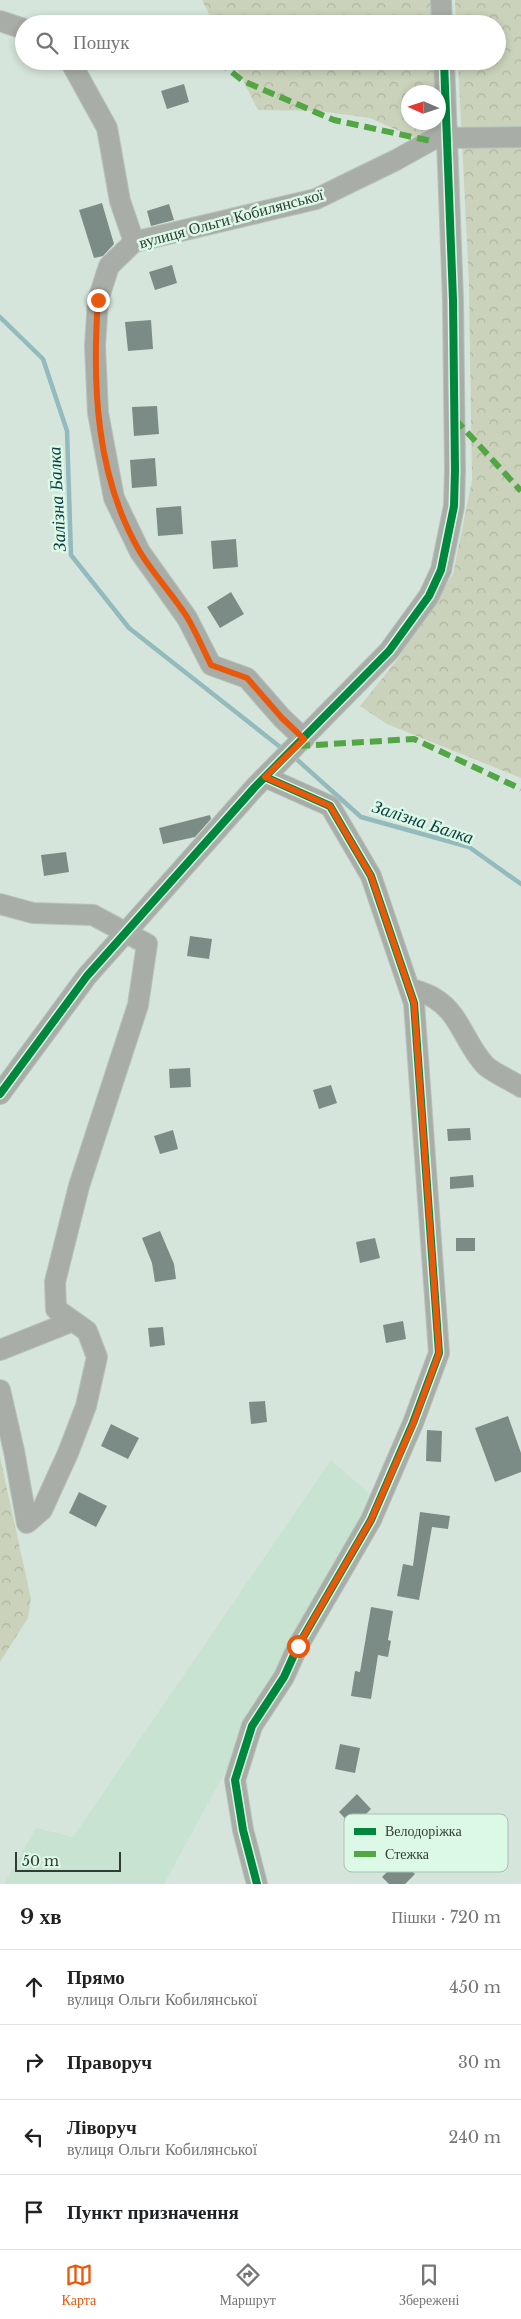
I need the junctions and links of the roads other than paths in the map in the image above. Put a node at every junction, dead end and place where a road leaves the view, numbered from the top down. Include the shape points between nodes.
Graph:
1 (441, 0) edge
2 (442, 15) edge
3 (0, 21) edge
4 (15, 26) edge
5 (75, 70) edge
6 (444, 70) edge
7 (448, 135) junction
8 (521, 137) edge
9 (134, 242) junction
10 (300, 743) junction
11 (266, 776) junction
12 (0, 904) edge
13 (125, 933) junction
14 (409, 988) junction
15 (521, 1087) edge
16 (0, 1094) edge
17 (73, 1321) junction
18 (0, 1350) edge
19 (0, 1390) edge
20 (257, 1884) edge

1 - 2 street
3 - 4 street
5 - 9 street via 107,128 120,201
6 - 7 street
7 - 8 street
7 - 9 street, вулиця Ольги Кобилянської via 316,199
7 - 10 street via 456,470 454,506 441,570 428,596 389,651
9 - 10 street, вулиця Ольги Кобилянської via 109,266 98,300 95,346 98,412 114,498 140,552 187,618 211,665 247,678
10 - 11 street
11 - 13 street
11 - 14 street via 330,806 371,876
12 - 13 street via 34,913 93,915
13 - 16 street via 87,976
13 - 17 street via 147,944 138,1004 79,1186 55,1282 56,1309
14 - 15 street via 434,997 448,1008 486,1067
14 - 20 street via 414,1003 439,1353 413,1424 371,1520 298,1646 284,1677 252,1726 235,1780 243,1830
17 - 18 street
17 - 19 street via 87,1331 97,1358 86,1406 68,1453 42,1510 27,1523

